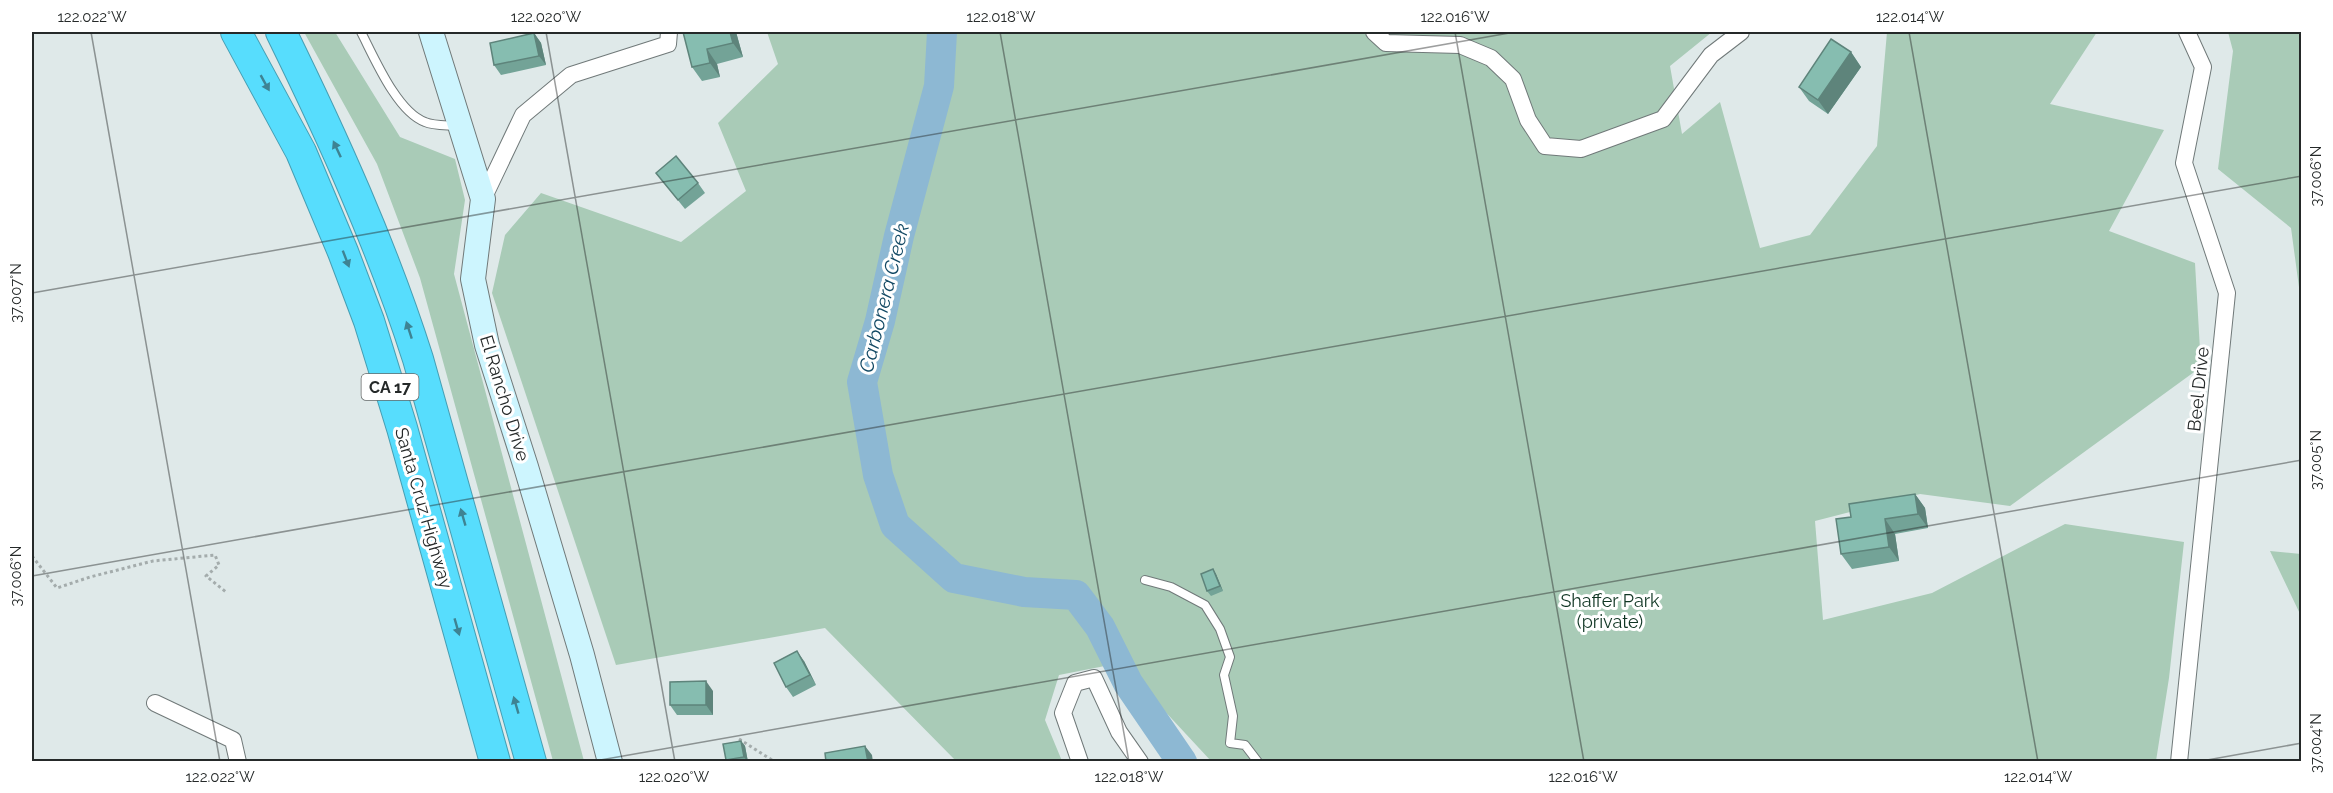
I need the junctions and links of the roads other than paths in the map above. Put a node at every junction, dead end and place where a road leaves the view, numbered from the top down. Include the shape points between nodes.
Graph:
1 (236, 32) edge
2 (281, 32) edge
3 (361, 32) edge
4 (431, 32) edge
5 (669, 32) edge
6 (1374, 32) edge
7 (1742, 32) edge
8 (2187, 32) edge
9 (460, 126) junction
10 (483, 199) junction
11 (1145, 580) dead end
12 (155, 703) dead end
13 (238, 762) edge
14 (495, 762) edge
15 (531, 762) edge
16 (610, 762) edge
17 (1080, 762) edge
18 (1140, 762) edge
19 (1258, 762) edge
20 (2179, 762) edge

1 -> 14 highway, Santa Cruz Highway / CA 17 via 304,160 369,321
15 -> 2 highway, Santa Cruz Highway / CA 17 via 397,293 343,160
3 - 9 lane via 407,110 424,122
4 - 9 street, El Rancho Drive
5 - 10 street via 668,44 571,75 524,115
6 - 7 street via 1386,43 1460,45 1491,58 1513,79 1528,120 1545,146 1581,149 1663,119 1711,55
8 - 20 street, Beel Drive via 2204,67 2184,163 2228,293
9 - 10 street, El Rancho Drive
10 - 16 street, El Rancho Drive via 473,279 487,345 582,655
11 - 19 lane via 1171,587 1204,604 1220,629 1230,657 1224,675 1233,716 1230,743 1245,745
12 - 13 street via 233,740
17 - 18 street via 1063,713 1075,683 1094,678 1119,732

